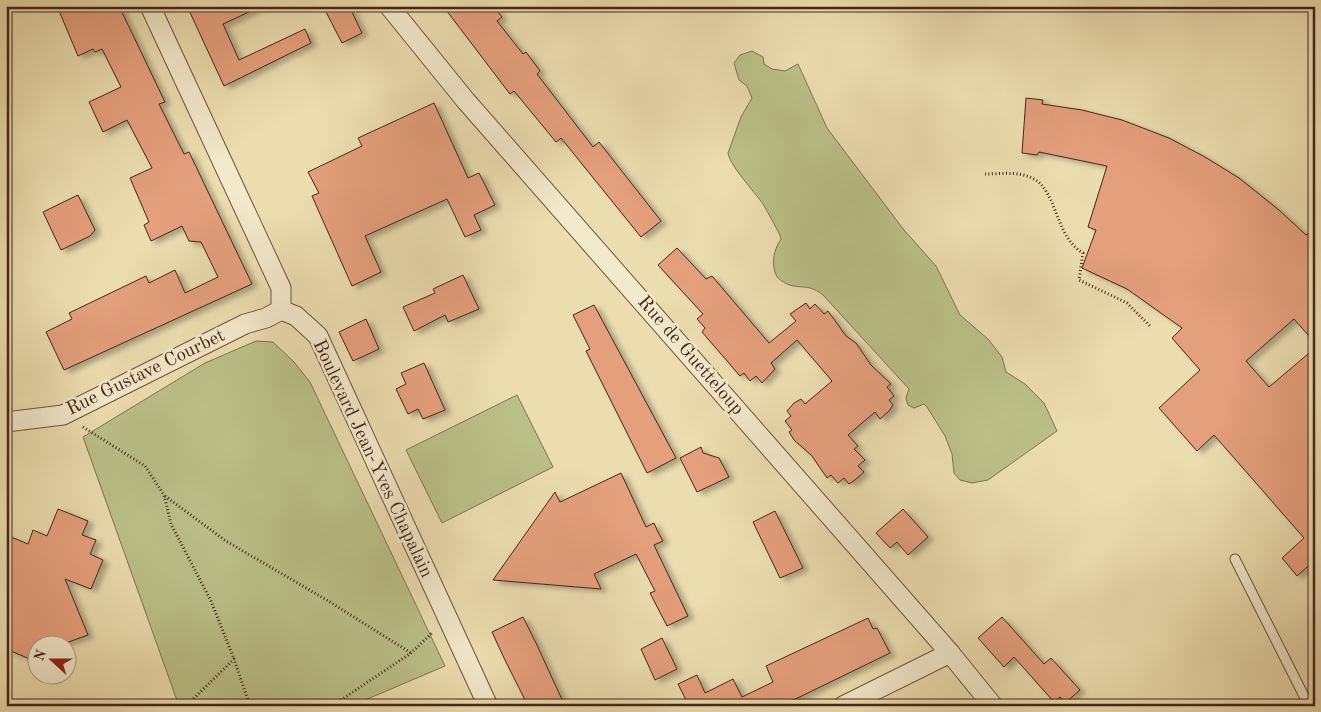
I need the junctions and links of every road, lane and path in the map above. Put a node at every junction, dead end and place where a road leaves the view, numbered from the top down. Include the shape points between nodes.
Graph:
1 (150, 6) edge
2 (389, 6) edge
3 (985, 174) dead end
4 (281, 310) junction
5 (1150, 326) dead end
6 (63, 414) junction
7 (6, 422) edge
8 (164, 495) junction
9 (1235, 559) dead end
10 (446, 620) junction
11 (410, 653) junction
12 (950, 653) junction
13 (234, 659) junction
14 (186, 706) edge
15 (250, 706) edge
16 (332, 706) edge
17 (488, 706) edge
18 (843, 706) edge
19 (993, 706) edge
20 (1308, 706) edge

1 - 4 street via 281,288
2 - 12 street, Rue de Guetteloup via 466,101
3 - 5 path via 1031,177 1044,185 1058,223 1073,247 1083,253 1079,280 1126,303
4 - 6 street, Rue Gustave Courbet via 245,324
4 - 10 street, Boulevard Jean-Yves Chapalain via 296,316 318,336
6 - 7 street, Rue Gustave Courbet
6 - 8 path via 145,466
8 - 11 path via 226,541
8 - 13 path via 171,524 211,601
9 - 20 lane
10 - 11 path
10 - 17 street, Boulevard Jean-Yves Chapalain
11 - 16 path
12 - 18 street
12 - 19 street, Rue de Guetteloup
13 - 14 path
13 - 15 path

